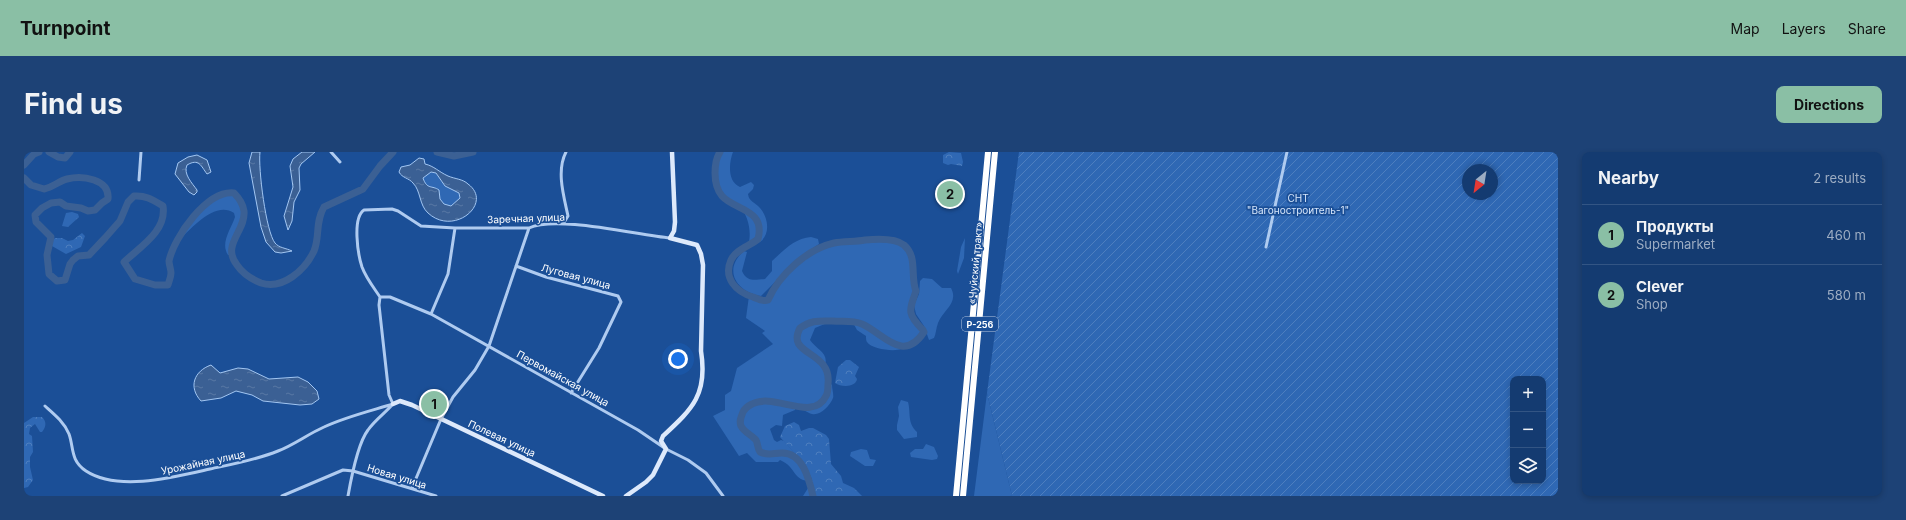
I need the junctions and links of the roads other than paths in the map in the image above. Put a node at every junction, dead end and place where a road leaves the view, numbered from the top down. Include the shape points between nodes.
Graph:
1 (141, 152) edge
2 (331, 152) edge
3 (566, 152) edge
4 (672, 152) edge
5 (988, 152) edge
6 (995, 152) edge
7 (1287, 152) edge
8 (340, 162) dead end
9 (139, 180) dead end
10 (563, 224) junction
11 (455, 228) junction
12 (529, 228) junction
13 (670, 238) junction
14 (1266, 247) dead end
15 (516, 266) junction
16 (380, 297) junction
17 (431, 314) junction
18 (489, 346) junction
19 (571, 393) junction
20 (393, 404) junction
21 (45, 406) dead end
22 (441, 419) junction
23 (666, 449) junction
24 (353, 471) junction
25 (412, 488) junction
26 (282, 496) edge
27 (348, 496) edge
28 (436, 496) edge
29 (603, 496) edge
30 (626, 496) edge
31 (724, 496) edge
32 (956, 496) edge
33 (963, 496) edge

1 - 9 street
2 - 8 street
3 - 10 street via 562,171 568,216
4 - 13 street via 676,222
5 - 32 highway, «Чуйский тракт» / Р-256
6 - 33 highway, «Чуйский тракт» / Р-256
7 - 14 street
10 - 12 street, Заречная улица via 535,225
10 - 13 street, Заречная улица
11 - 12 street, Заречная улица
11 - 16 street, Заречная улица via 421,226 403,213 392,209 361,212 357,236 362,268
11 - 17 street via 448,274
12 - 15 street
13 - 23 street, Заречная улица via 696,244 701,254 702,361 697,398 686,415 663,436 661,441
15 - 18 street
15 - 19 street, Луговая улица via 546,277 618,296 621,302 599,348
16 - 17 street, Первомайская улица via 390,297
16 - 20 street via 389,396
17 - 18 street, Первомайская улица
18 - 19 street, Первомайская улица
18 - 22 street via 475,370 453,397
19 - 23 street, Первомайская улица via 638,430
20 - 21 street, Урожайная улица via 325,427 278,451 251,460 163,479 130,481 108,479 84,470 76,462 69,434 62,422
20 - 22 street, Полевая улица via 400,401
20 - 24 street via 366,432
22 - 25 street
22 - 29 street, Полевая улица
23 - 30 street via 653,475
23 - 31 street, Первомайская улица via 706,473
24 - 25 street, Новая улица
24 - 26 street via 343,470
24 - 27 street
25 - 28 street, Новая улица

